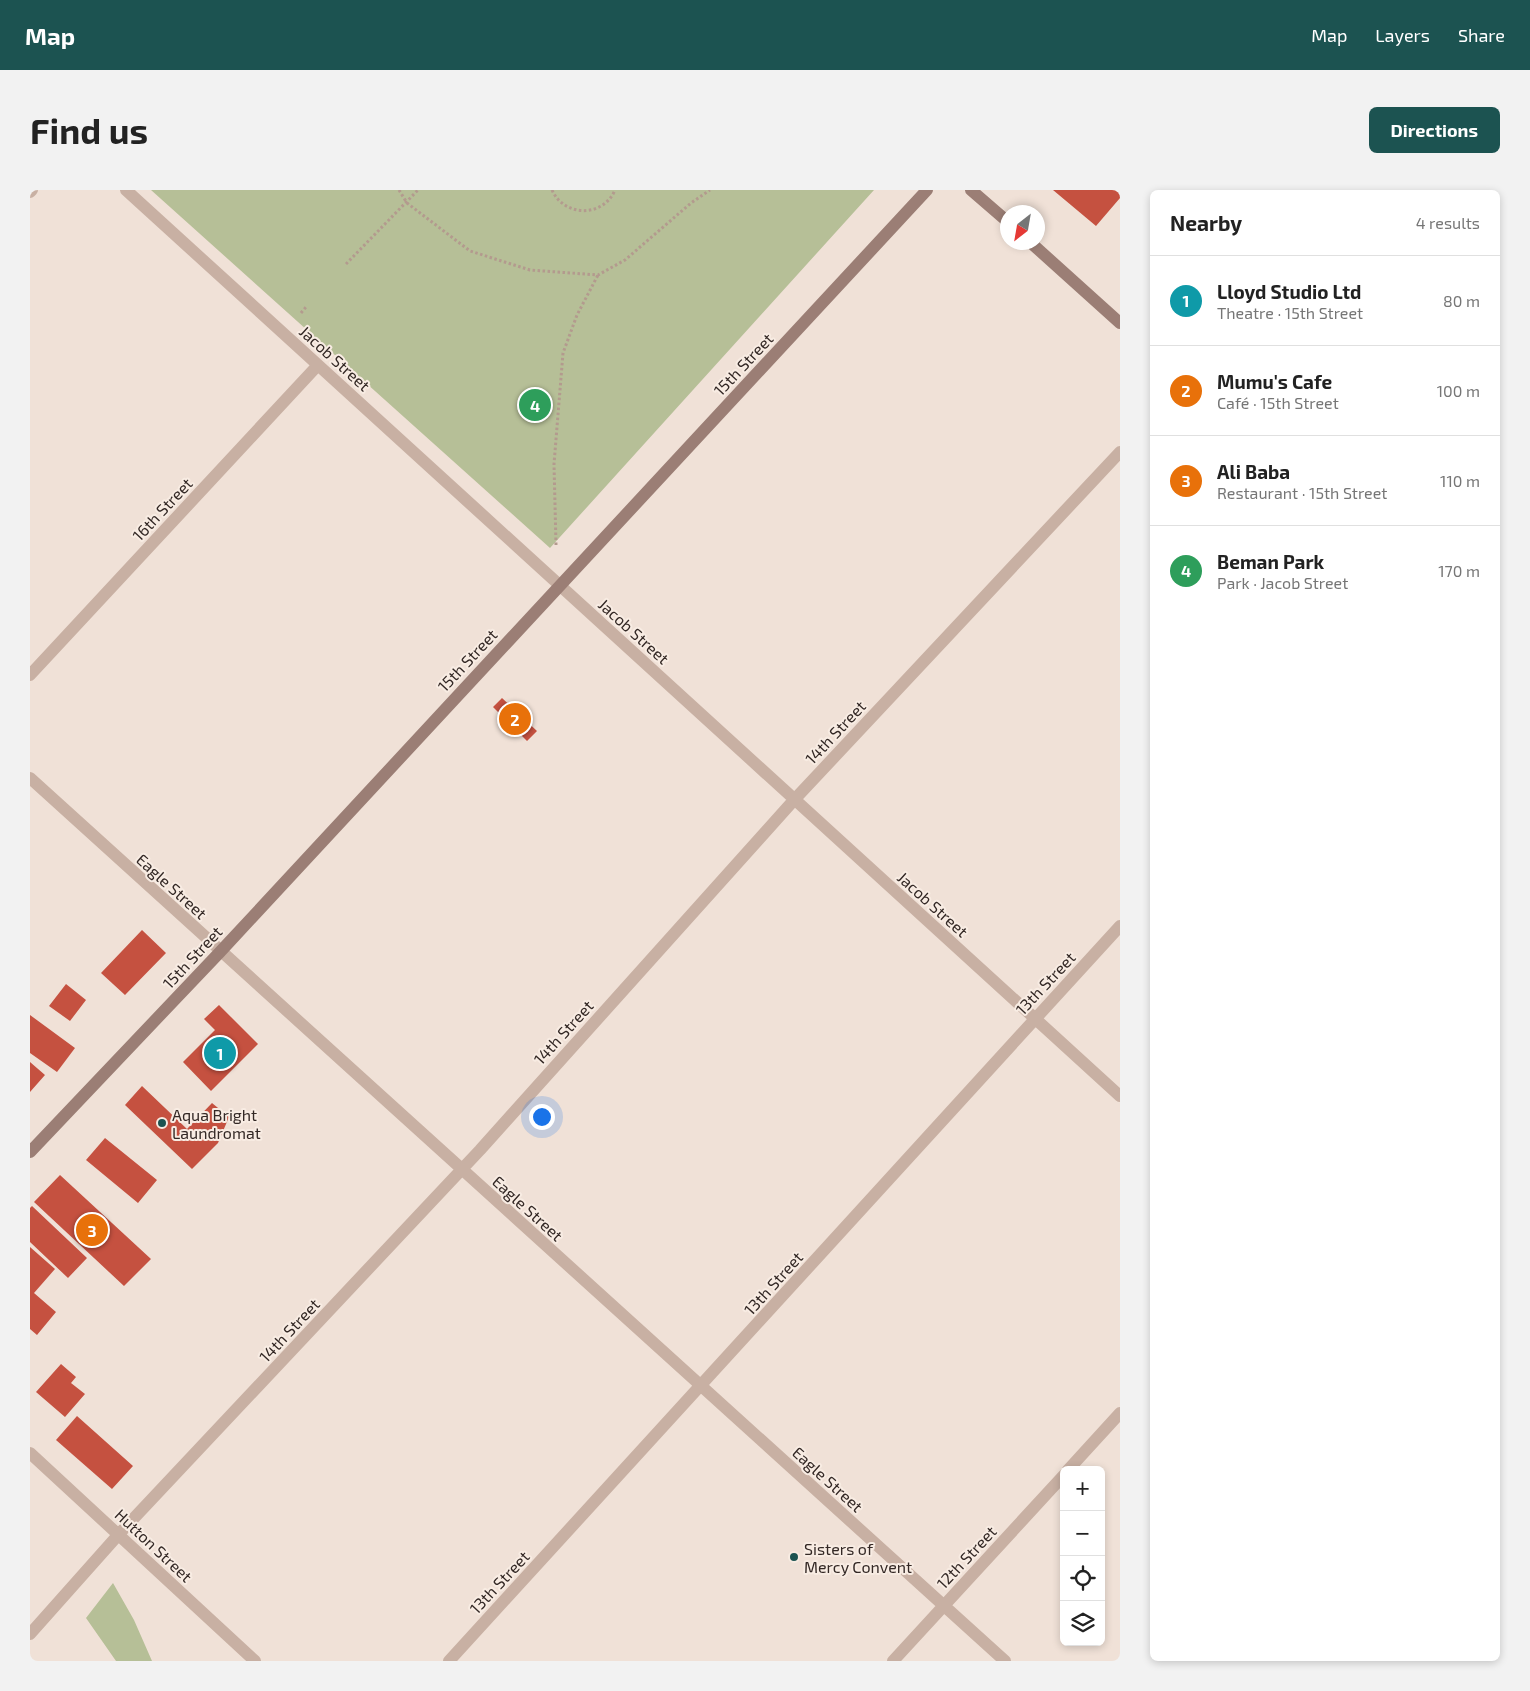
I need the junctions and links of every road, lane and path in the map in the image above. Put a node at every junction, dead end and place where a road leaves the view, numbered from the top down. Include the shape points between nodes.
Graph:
1 (126, 190) edge
2 (399, 190) edge
3 (418, 190) edge
4 (552, 190) edge
5 (615, 190) edge
6 (710, 190) edge
7 (927, 190) edge
8 (972, 190) edge
9 (407, 203) junction
10 (1000, 215) edge
11 (1039, 250) edge
12 (346, 264) dead end
13 (598, 275) junction
14 (306, 307) dead end
15 (302, 313) dead end
16 (1120, 324) edge
17 (318, 365) junction
18 (1120, 452) edge
19 (556, 545) dead end
20 (559, 585) junction
21 (30, 675) edge
22 (30, 778) edge
23 (794, 800) junction
24 (1120, 926) edge
25 (220, 952) junction
26 (1035, 1019) junction
27 (1120, 1096) edge
28 (30, 1152) edge
29 (462, 1169) junction
30 (701, 1386) junction
31 (1120, 1413) edge
32 (30, 1453) edge
33 (1072, 1466) edge
34 (1060, 1478) edge
35 (119, 1534) junction
36 (944, 1605) junction
37 (30, 1634) edge
38 (255, 1661) edge
39 (449, 1661) edge
40 (893, 1661) edge
41 (1005, 1661) edge

1 - 17 street, Jacob Street
2 - 9 path
3 - 9 path
4 - 5 path via 563,204 584,212 604,204
6 - 13 path via 625,260
7 - 20 street, 15th Street
8 - 10 street
9 - 12 path
9 - 13 path via 470,251 530,270
11 - 16 street
13 - 19 path via 577,315 563,353 554,464
14 - 15 path
17 - 20 street, Jacob Street
17 - 21 street, 16th Street
18 - 23 street, 14th Street
20 - 23 street, Jacob Street
20 - 25 street, 15th Street
22 - 25 street, Eagle Street
23 - 26 street, Jacob Street
23 - 29 street, 14th Street
24 - 26 street, 13th Street
25 - 28 street, 15th Street
25 - 29 street, Eagle Street
26 - 27 street, Jacob Street
26 - 30 street, 13th Street
29 - 30 street, Eagle Street
29 - 35 street, 14th Street
30 - 36 street, Eagle Street
30 - 39 street, 13th Street
31 - 33 street
32 - 35 street, Hutton Street
34 - 36 street, 12th Street
35 - 37 street, 14th Street
35 - 38 street, Hutton Street
36 - 40 street, 12th Street
36 - 41 street, Eagle Street

